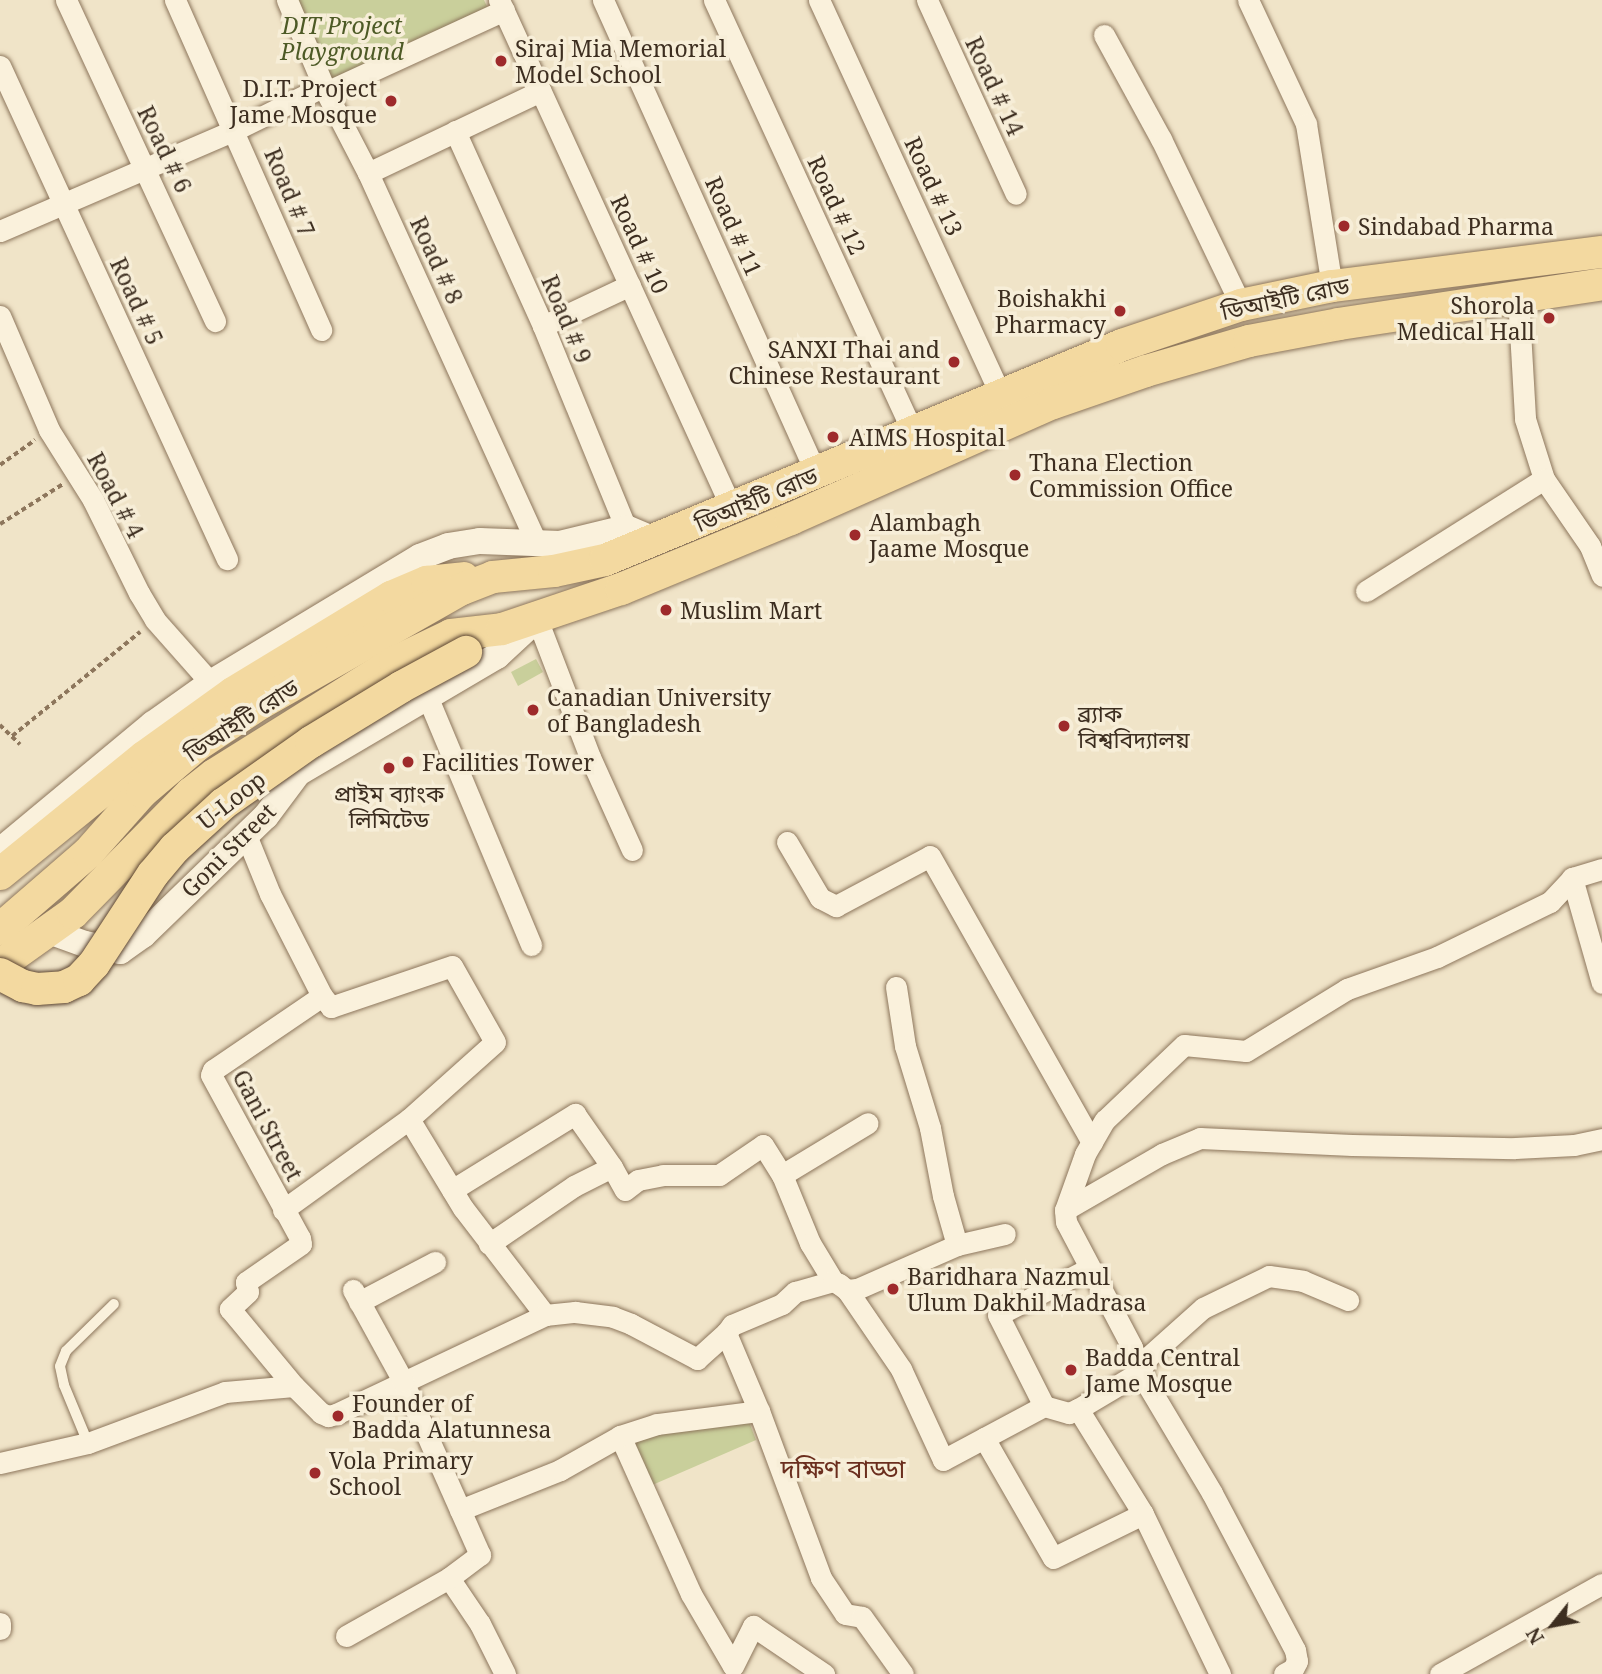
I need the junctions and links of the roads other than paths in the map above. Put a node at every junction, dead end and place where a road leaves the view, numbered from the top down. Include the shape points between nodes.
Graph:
1 (66, 0) edge
2 (175, 0) edge
3 (287, 0) edge
4 (603, 0) edge
5 (714, 0) edge
6 (820, 0) edge
7 (927, 0) edge
8 (1248, 0) edge
9 (507, 5) edge
10 (1104, 35) dead end
11 (0, 66) edge
12 (325, 89) junction
13 (541, 92) junction
14 (235, 130) junction
15 (455, 131) junction
16 (146, 169) junction
17 (368, 173) junction
18 (1016, 194) dead end
19 (64, 204) junction
20 (0, 231) edge
21 (1602, 252) edge
22 (629, 285) junction
23 (1602, 285) edge
24 (1332, 286) junction
25 (1518, 296) junction
26 (1241, 305) junction
27 (0, 316) edge
28 (215, 321) dead end
29 (543, 326) junction
30 (321, 330) dead end
31 (1000, 394) junction
32 (913, 432) junction
33 (816, 473) junction
34 (1544, 479) junction
35 (732, 509) junction
36 (626, 528) junction
37 (657, 541) junction
38 (537, 543) junction
39 (227, 559) dead end
40 (1602, 576) edge
41 (494, 578) junction
42 (1366, 591) dead end
43 (537, 619) junction
44 (502, 629) junction
45 (211, 683) junction
46 (427, 696) junction
47 (246, 835) junction
48 (787, 842) dead end
49 (632, 850) dead end
50 (0, 851) edge
51 (1602, 869) edge
52 (0, 874) edge
53 (1572, 878) junction
54 (0, 929) edge
55 (49, 931) junction
56 (531, 945) dead end
57 (0, 965) edge
58 (0, 974) edge
59 (1602, 983) edge
60 (896, 987) dead end
61 (322, 996) junction
62 (409, 1119) junction
63 (868, 1123) dead end
64 (1602, 1139) edge
65 (1092, 1142) junction
66 (612, 1167) junction
67 (782, 1175) junction
68 (452, 1190) junction
69 (283, 1210) junction
70 (1065, 1210) junction
71 (1004, 1234) dead end
72 (489, 1244) junction
73 (957, 1245) junction
74 (435, 1262) dead end
75 (1090, 1268) junction
76 (840, 1285) junction
77 (1348, 1300) dead end
78 (114, 1304) dead end
79 (545, 1315) junction
80 (726, 1333) junction
81 (1140, 1372) junction
82 (403, 1381) junction
83 (295, 1386) junction
84 (1044, 1406) junction
85 (1078, 1409) junction
86 (759, 1411) junction
87 (620, 1436) junction
88 (984, 1438) junction
89 (88, 1443) junction
90 (2, 1460) edge
91 (460, 1510) junction
92 (1143, 1514) junction
93 (449, 1578) junction
94 (1602, 1584) edge
95 (0, 1623) edge
96 (0, 1629) edge
97 (346, 1636) dead end
98 (730, 1670) edge
99 (505, 1674) edge
100 (824, 1674) edge
101 (902, 1674) edge
102 (1220, 1674) edge
103 (1284, 1674) edge
104 (1440, 1674) edge

1 - 16 street, Road # 6
2 - 14 street, Road # 7
3 - 12 street, Road # 8
4 - 33 street, Road # 11
5 - 32 street, Road # 12
6 - 31 street, Road # 13
7 - 18 street, Road # 14
8 - 24 street via 1306,124
9 - 12 street
9 - 13 street, Road # 10
10 - 26 street via 1161,139
11 - 19 street, Road # 5
12 - 14 street
12 - 17 street, Road # 8
13 - 15 street
13 - 22 street, Road # 10
14 - 16 street
14 - 30 street, Road # 7
15 - 17 street
15 - 29 street, Road # 9
16 - 19 street
16 - 28 street, Road # 6
17 - 38 street, Road # 8
19 - 20 street
19 - 39 street, Road # 5
21 - 24 main road, ডিআইটি রোড
22 - 29 street
22 - 35 street, Road # 10
23 - 25 main road, ডিআইটি রোড
24 - 26 main road, ডিআইটি রোড
25 - 34 street via 1525,419
25 - 43 main road, ডিআইটি রোড via 1249,341 1133,375 1053,403 706,555
26 - 31 main road, ডিআইটি রোড via 1135,340
27 - 45 street, Road # 4 via 49,430 155,620
29 - 36 street, Road # 9
31 - 32 main road, ডিআইটি রোড
32 - 33 main road, ডিআইটি রোড
33 - 35 main road, ডিআইটি রোড
34 - 40 street via 1590,546
34 - 42 street
35 - 37 main road, ডিআইটি রোড
36 - 37 street
36 - 38 street via 580,541
37 - 41 main road, ডিআইটি রোড via 581,566
38 - 45 street via 480,541 420,556
41 - 52 main road via 442,579 416,585 365,612 233,693 144,757
41 - 54 main road, ডিআইটি রোড via 432,603 217,730 142,792 88,853
43 - 44 main road, ডিআইটি রোড
43 - 46 street, Goni Street via 497,656
43 - 49 street
44 - 55 main road, ডিআইটি রোড via 460,633 427,645 236,760 191,793 73,913
44 - 58 main road, U-Loop, bridge via 311,742 223,803 153,874 79,980 51,990 23,986
45 - 50 street via 134,738
46 - 47 street, Goni Street via 298,773
46 - 56 street
47 - 55 street, Goni Street via 143,935 120,951
47 - 61 street
48 - 65 street via 820,898 836,906 930,856
51 - 53 street
53 - 59 street
53 - 65 street via 1550,902 1437,957 1347,989 1246,1051 1184,1045 1105,1120
55 - 57 main road, ডিআইটি রোড
60 - 73 street via 905,1046
61 - 62 street, Gani Street via 331,1007 452,966 495,1042
61 - 69 street, Gani Street via 211,1075
62 - 68 street
62 - 69 street, Gani Street
63 - 67 street
64 - 70 street via 1515,1148 1200,1138 1162,1154
65 - 70 street
66 - 67 street via 625,1190 638,1180 663,1175 719,1174 763,1145
66 - 68 street via 575,1114
66 - 72 street via 574,1186
67 - 76 street via 810,1243
68 - 72 street
69 - 83 street, Gani Street via 301,1244 246,1282 248,1292 230,1309
70 - 75 street via 1066,1222
71 - 73 street
72 - 79 street
73 - 76 street via 857,1289
74 - 82 street via 356,1296
75 - 81 street via 1132,1347
75 - 84 street via 998,1315
76 - 80 street via 795,1292 782,1304 732,1325
76 - 88 street via 901,1369 943,1460
77 - 81 street via 1303,1281 1269,1276 1203,1308 1147,1358
78 - 89 lane via 66,1351 60,1366
79 - 80 street via 575,1312 613,1317 697,1359
79 - 82 street
80 - 86 street
81 - 85 street
81 - 103 street via 1212,1493 1295,1650 1297,1661
82 - 83 street via 328,1416
82 - 91 street
83 - 89 street via 225,1392
84 - 85 street via 1069,1413
84 - 88 street
85 - 92 street
86 - 87 street via 657,1424
86 - 101 street via 821,1578 845,1614 862,1617
87 - 91 street via 560,1470
87 - 98 street
88 - 92 street via 1054,1558
89 - 90 street
91 - 93 street via 480,1555
92 - 102 street
93 - 97 street
93 - 99 street via 480,1624
94 - 104 street
95 - 96 street
98 - 100 street via 753,1626

